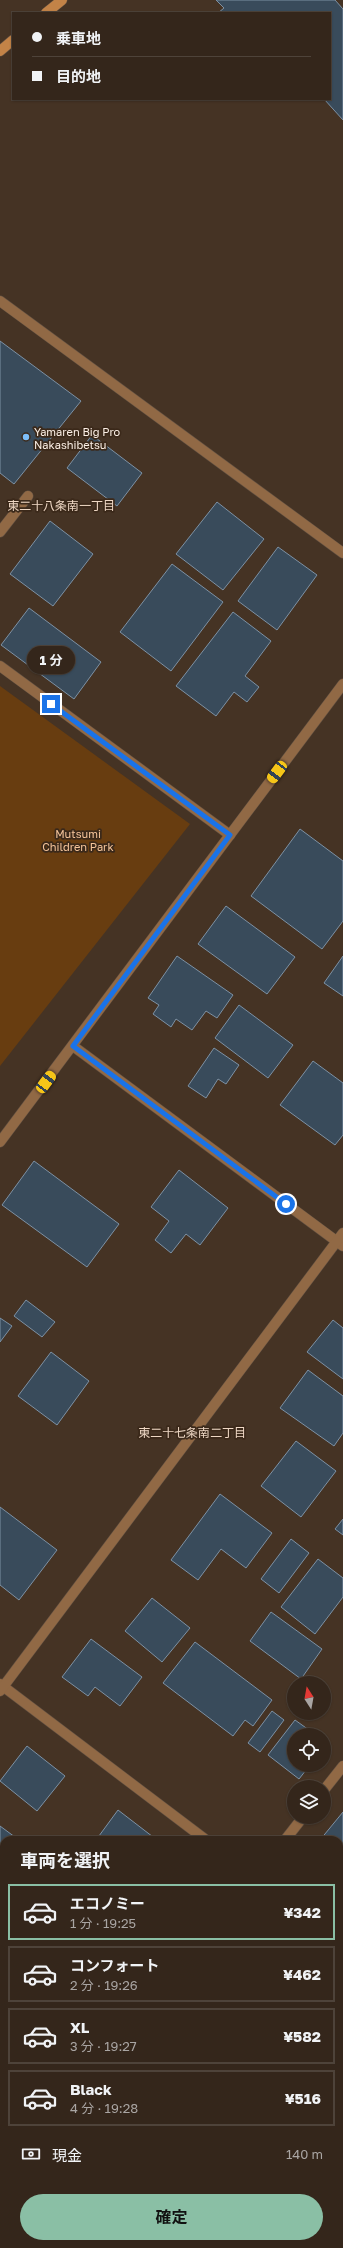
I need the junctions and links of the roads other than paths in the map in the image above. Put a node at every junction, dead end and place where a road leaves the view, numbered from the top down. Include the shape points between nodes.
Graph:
1 (62, 0) edge
2 (47, 12) edge
3 (12, 41) edge
4 (0, 50) edge
5 (0, 301) edge
6 (28, 496) dead end
7 (0, 532) edge
8 (343, 553) edge
9 (0, 666) edge
10 (343, 684) edge
11 (230, 835) junction
12 (73, 1046) junction
13 (0, 1142) edge
14 (343, 1233) edge
15 (340, 1244) edge
16 (1, 1687) edge
17 (343, 1766) edge
18 (331, 1781) edge
19 (298, 1824) edge
20 (201, 1836) edge
21 (288, 1836) edge

1 - 2 main road
3 - 4 main road
5 - 8 street
6 - 7 street
9 - 11 street
10 - 11 street
11 - 12 street
12 - 13 street
12 - 15 street
14 - 15 street
15 - 16 street
16 - 20 street
17 - 18 street
19 - 21 street

